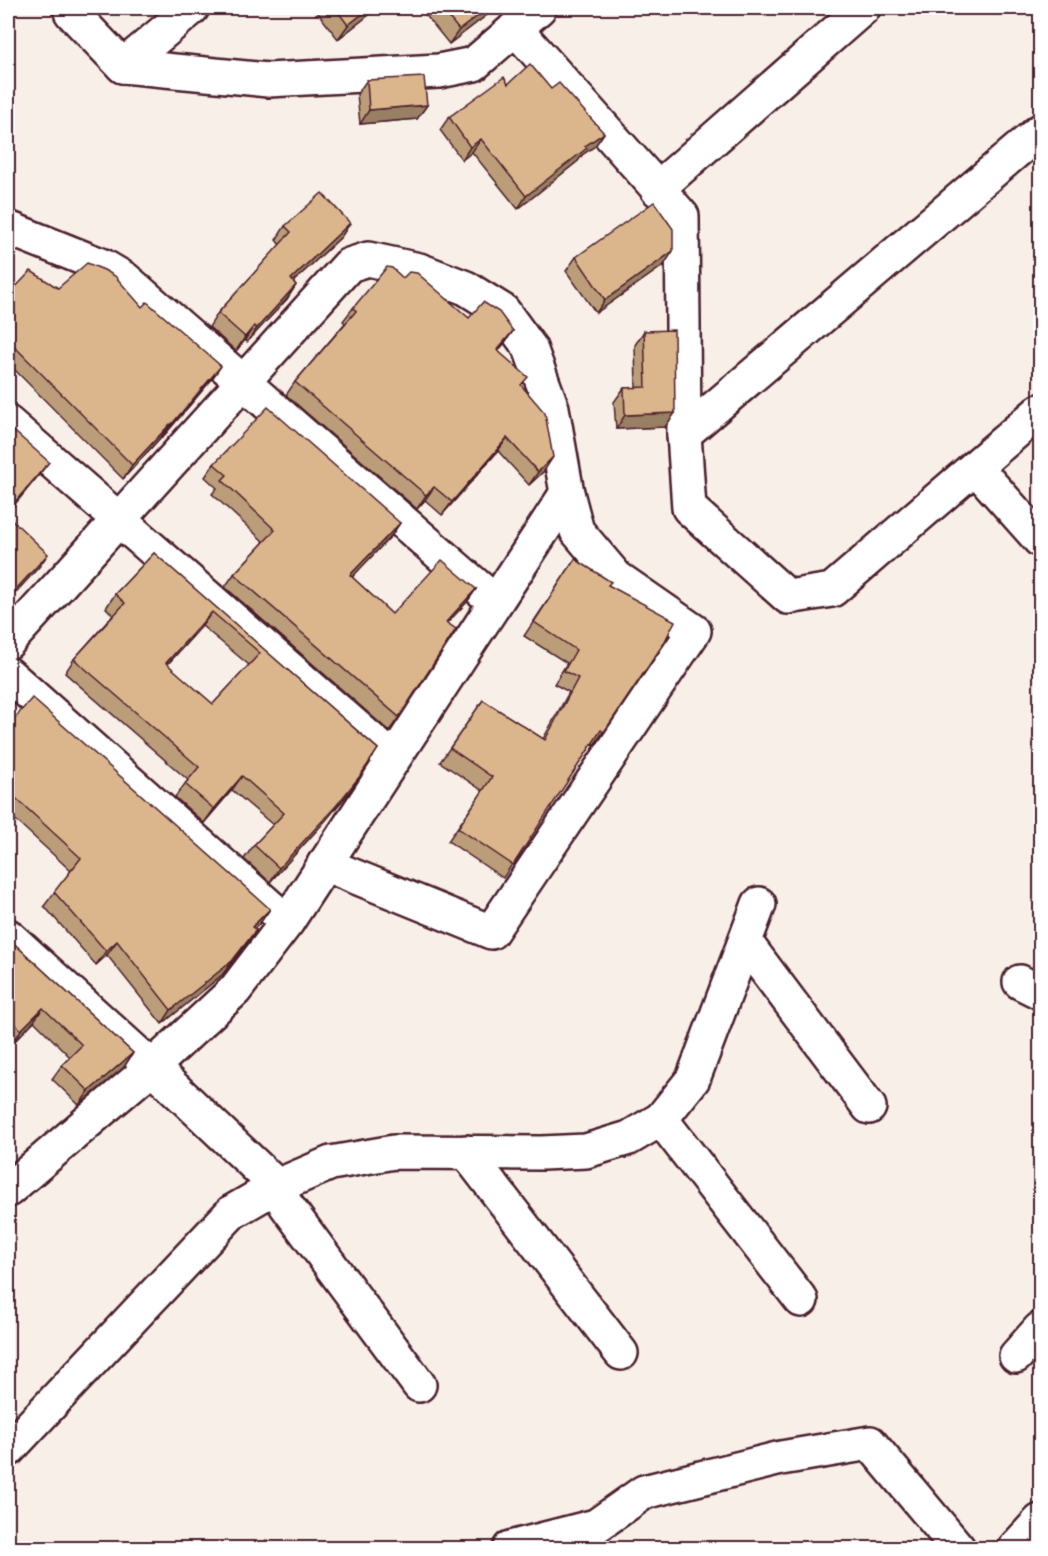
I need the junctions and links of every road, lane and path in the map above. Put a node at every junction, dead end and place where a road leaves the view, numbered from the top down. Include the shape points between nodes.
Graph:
1 (70, 8) edge
2 (192, 8) edge
3 (863, 8) edge
4 (527, 18) edge
5 (123, 66) junction
6 (1041, 131) edge
7 (657, 189) junction
8 (8, 228) edge
9 (243, 382) junction
10 (1041, 411) edge
11 (8, 423) edge
12 (684, 434) junction
13 (975, 467) junction
14 (567, 493) junction
15 (118, 520) junction
16 (1041, 540) edge
17 (495, 602) junction
18 (8, 642) edge
19 (8, 674) edge
20 (393, 759) junction
21 (324, 864) junction
22 (759, 904) dead end
23 (286, 922) junction
24 (8, 936) edge
25 (744, 942) junction
26 (152, 1068) junction
27 (869, 1107) dead end
28 (661, 1119) junction
29 (466, 1152) junction
30 (277, 1186) junction
31 (8, 1189) edge
32 (801, 1300) dead end
33 (1041, 1329) edge
34 (621, 1353) dead end
35 (1016, 1356) dead end
36 (419, 1385) dead end
37 (8, 1450) edge
38 (1041, 1521) edge
39 (510, 1548) edge
40 (957, 1548) edge
41 (1015, 1548) edge

1 - 5 street
2 - 5 street
3 - 7 street
4 - 5 street via 474,64 440,71 268,80
4 - 7 street
6 - 12 street
7 - 12 street via 682,216
8 - 9 street via 103,266 125,279
9 - 14 street via 348,265 368,259 419,270 466,288 503,311 530,348 552,408
9 - 15 street
9 - 17 street
10 - 13 street
11 - 15 street
12 - 13 street via 689,508 788,597 832,590
13 - 16 street
14 - 17 street
14 - 21 street via 577,531 616,577 694,631 491,932
15 - 18 street
15 - 20 street
17 - 20 street
19 - 23 street
20 - 21 street
21 - 23 street
22 - 25 street
23 - 26 street via 235,990
24 - 26 street
25 - 27 street
25 - 28 street via 693,1079
26 - 30 street
26 - 31 street
28 - 29 street via 629,1138 586,1151
28 - 32 street
29 - 30 street via 394,1152 331,1163
29 - 34 street
30 - 36 street via 286,1205
30 - 37 street via 232,1212
33 - 35 street
38 - 41 street
39 - 40 street via 596,1526 644,1492 781,1458 870,1443

